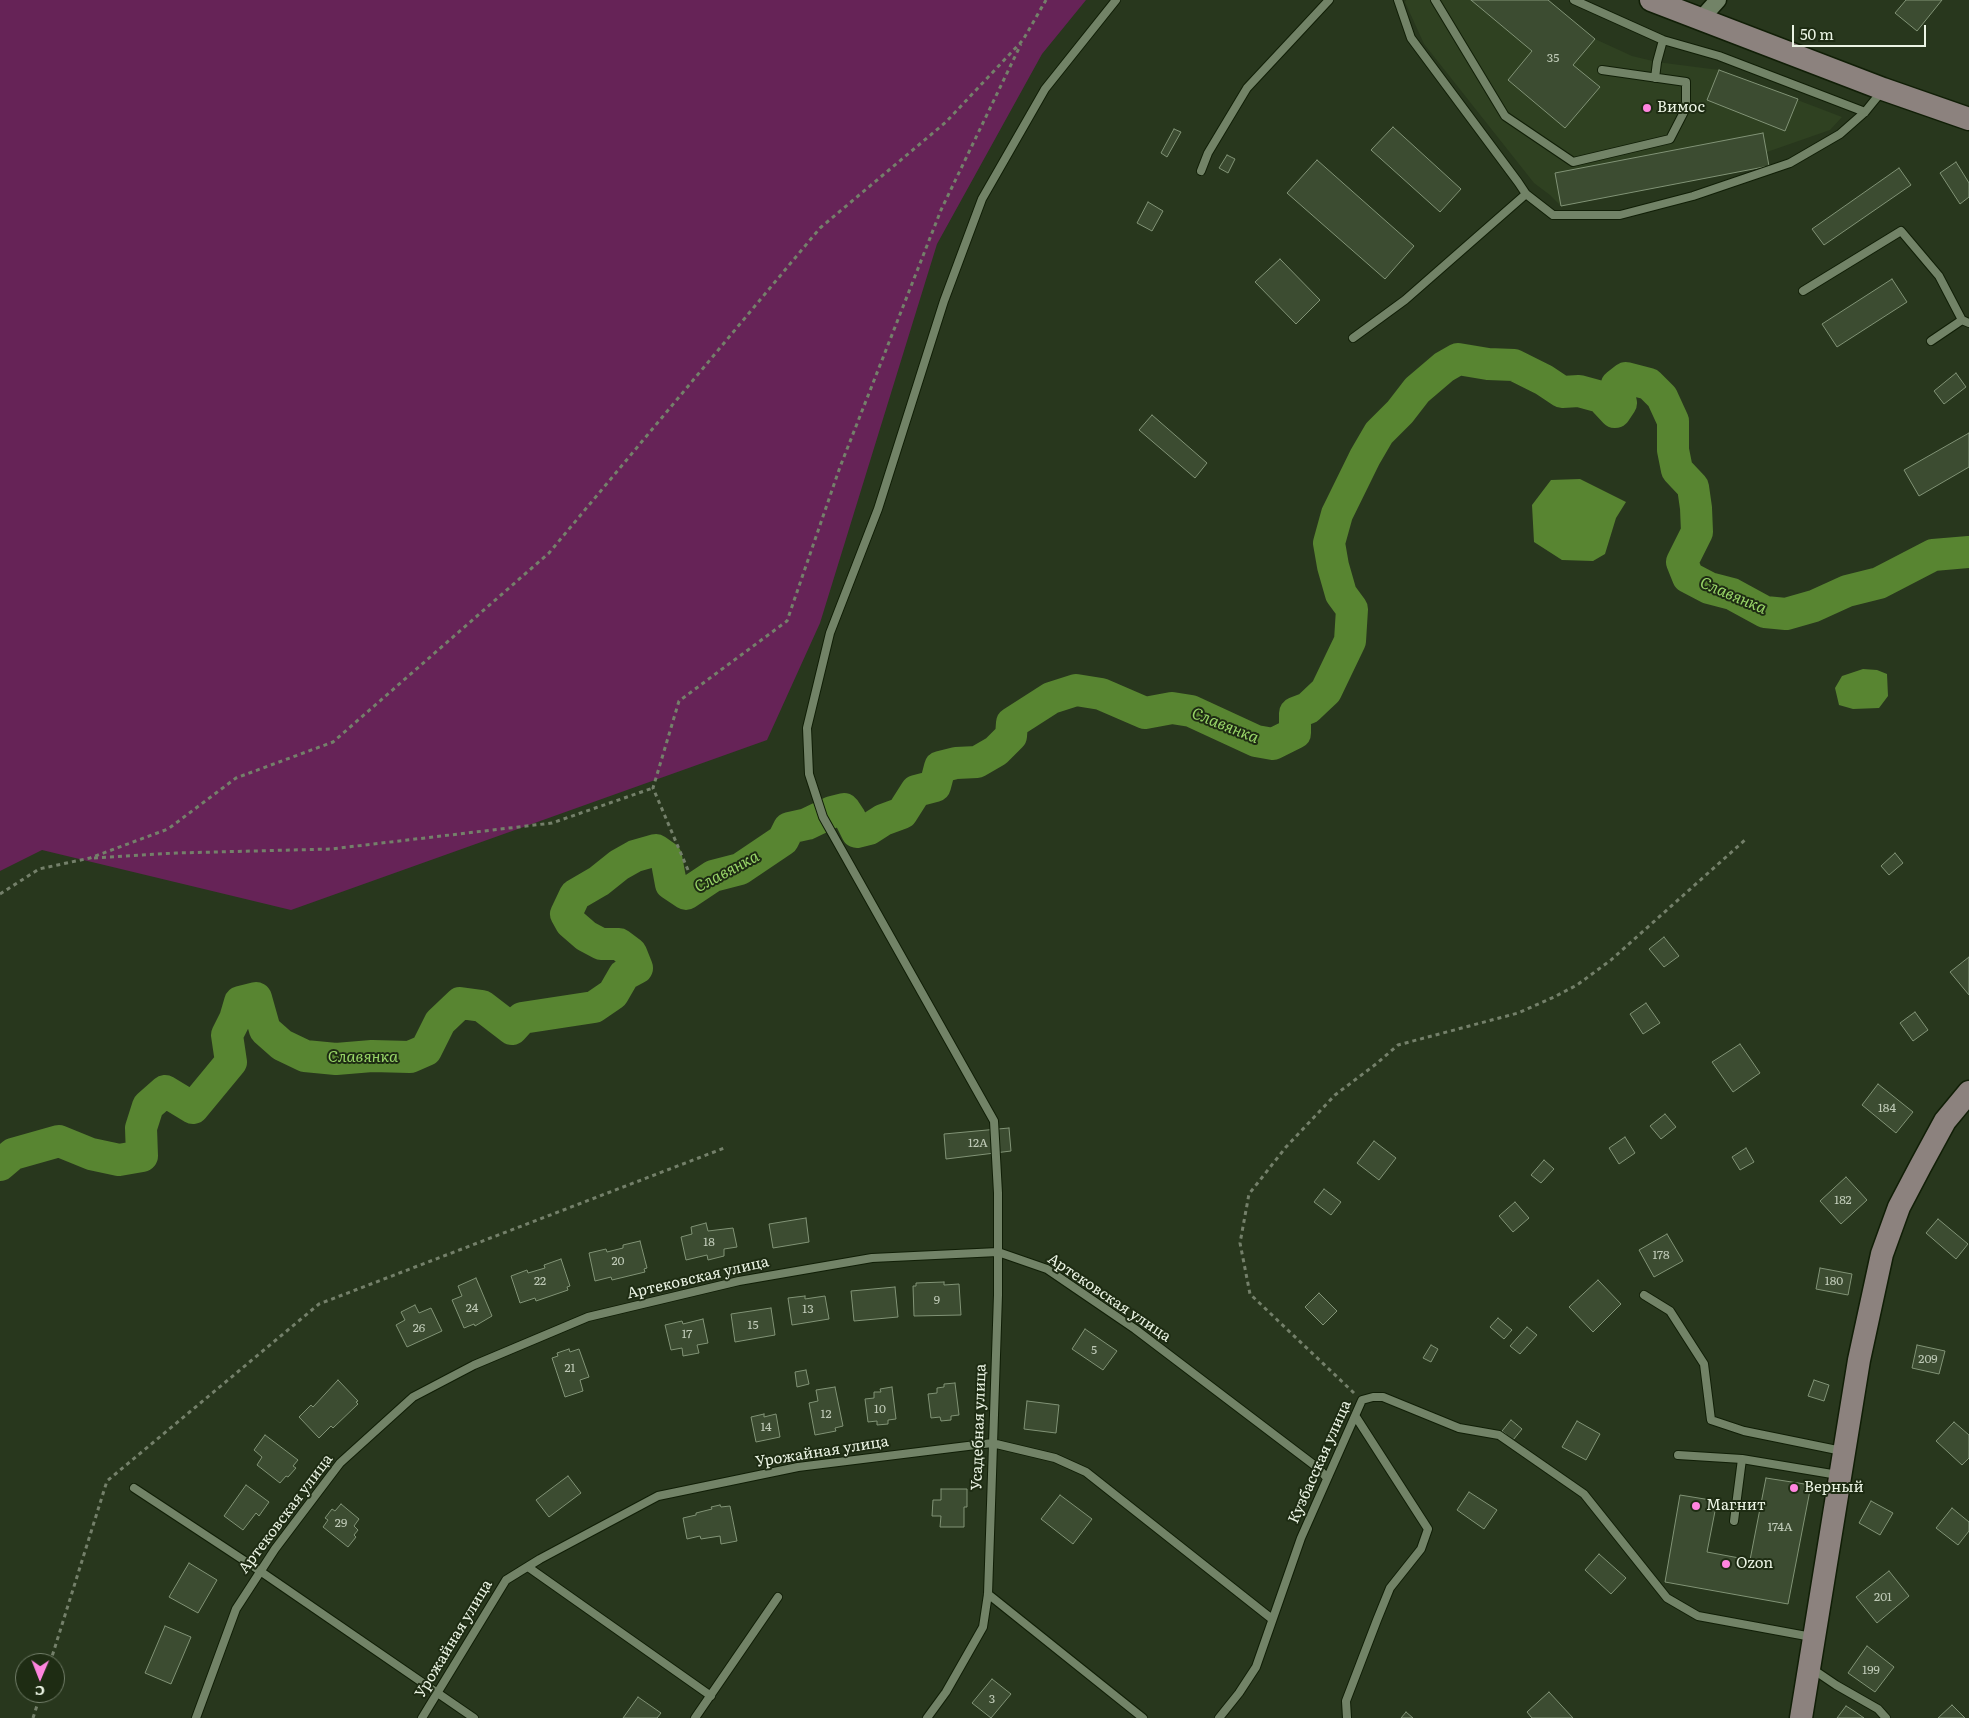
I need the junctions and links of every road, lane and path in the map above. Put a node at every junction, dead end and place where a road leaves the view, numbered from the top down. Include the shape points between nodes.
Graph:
1 (1046, 0) edge
2 (1116, 0) edge
3 (1329, 0) edge
4 (1398, 0) edge
5 (1435, 0) edge
6 (1574, 0) edge
7 (1651, 0) edge
8 (1718, 0) edge
9 (1701, 19) junction
10 (1023, 40) junction
11 (1663, 40) junction
12 (1602, 70) dead end
13 (1656, 78) junction
14 (1883, 89) junction
15 (1865, 112) junction
16 (1969, 119) edge
17 (1201, 171) dead end
18 (1526, 194) junction
19 (1803, 291) dead end
20 (1966, 321) edge
21 (1353, 338) dead end
22 (1931, 341) dead end
23 (653, 788) junction
24 (1745, 840) dead end
25 (90, 858) junction
26 (688, 870) dead end
27 (0, 894) edge
28 (1969, 1092) edge
29 (727, 1147) dead end
30 (998, 1252) junction
31 (1644, 1295) dead end
32 (1362, 1400) junction
33 (1356, 1416) junction
34 (992, 1443) junction
35 (1844, 1451) junction
36 (1678, 1455) dead end
37 (1742, 1459) junction
38 (1840, 1476) junction
39 (1327, 1478) junction
40 (134, 1488) dead end
41 (1734, 1521) dead end
42 (528, 1567) junction
43 (260, 1571) junction
44 (988, 1594) junction
45 (778, 1597) dead end
46 (1272, 1618) junction
47 (1813, 1638) junction
48 (53, 1653) edge
49 (1809, 1666) junction
50 (438, 1691) junction
51 (711, 1696) junction
52 (38, 1703) edge
53 (33, 1718) edge
54 (196, 1718) edge
55 (422, 1718) edge
56 (474, 1718) edge
57 (695, 1718) edge
58 (927, 1718) edge
59 (1143, 1718) edge
60 (1219, 1718) edge
61 (1347, 1718) edge
62 (1801, 1718) edge
63 (1886, 1718) edge

1 - 10 path
2 - 30 lane, Усадебная улица via 1045,89 982,199 944,301 878,509 830,633 807,728 809,774 823,817 994,1121
3 - 17 lane via 1246,88
4 - 18 lane via 1411,38
5 - 13 lane via 1505,116 1573,162 1670,139 1686,108 1686,82
6 - 11 lane
7 - 9 main road
8 - 9 street
9 - 14 main road
10 - 23 path via 941,210 840,467 787,621 679,701
10 - 25 path via 946,122 820,228 550,553 334,742 236,778 168,829
11 - 13 lane
11 - 15 lane via 1719,56
12 - 13 lane
14 - 15 lane
14 - 16 main road
15 - 18 lane via 1840,134 1790,163 1620,216 1553,215
18 - 21 lane via 1405,300
19 - 20 lane via 1902,231 1939,276
20 - 22 lane
23 - 25 path via 552,822 331,849
23 - 26 path
24 - 32 path via 1611,960 1554,998 1518,1013 1398,1045 1335,1095 1286,1147 1249,1194 1240,1243 1250,1294
25 - 27 path via 39,869
28 - 35 main road via 1945,1121 1920,1167 1899,1207 1882,1254 1859,1360
29 - 48 path via 319,1304 107,1481
30 - 34 lane, Усадебная улица
30 - 39 lane, Артековская улица via 1047,1269 1135,1329
30 - 43 lane, Артековская улица via 872,1258 739,1281 588,1317 474,1365 413,1397 340,1463
31 - 35 lane via 1670,1311 1704,1364 1711,1420 1744,1431
32 - 33 lane, Кузбасская улица
32 - 47 lane, Кузбасская улица via 1383,1397 1459,1428 1499,1435 1584,1494 1667,1598 1698,1616
33 - 39 lane, Кузбасская улица
33 - 61 lane via 1428,1529 1421,1549 1390,1588 1383,1604 1346,1701
34 - 42 lane, Урожайная улица via 798,1467 658,1496
34 - 44 lane, Усадебная улица
34 - 46 lane, Урожайная улица via 1055,1458 1086,1472
35 - 38 main road
36 - 37 lane
37 - 38 lane
37 - 41 lane
38 - 47 main road
39 - 46 lane, Кузбасская улица
40 - 43 lane
42 - 50 lane, Урожайная улица via 506,1580
42 - 51 lane
43 - 50 lane
43 - 54 lane, Артековская улица via 236,1608
44 - 58 lane, Усадебная улица via 983,1627 946,1692
44 - 59 lane
45 - 51 lane
46 - 60 lane, Кузбасская улица via 1256,1667
47 - 49 main road
49 - 62 main road
49 - 63 lane via 1836,1686 1878,1709
50 - 55 lane, Урожайная улица
50 - 56 lane
51 - 57 lane
52 - 53 path

